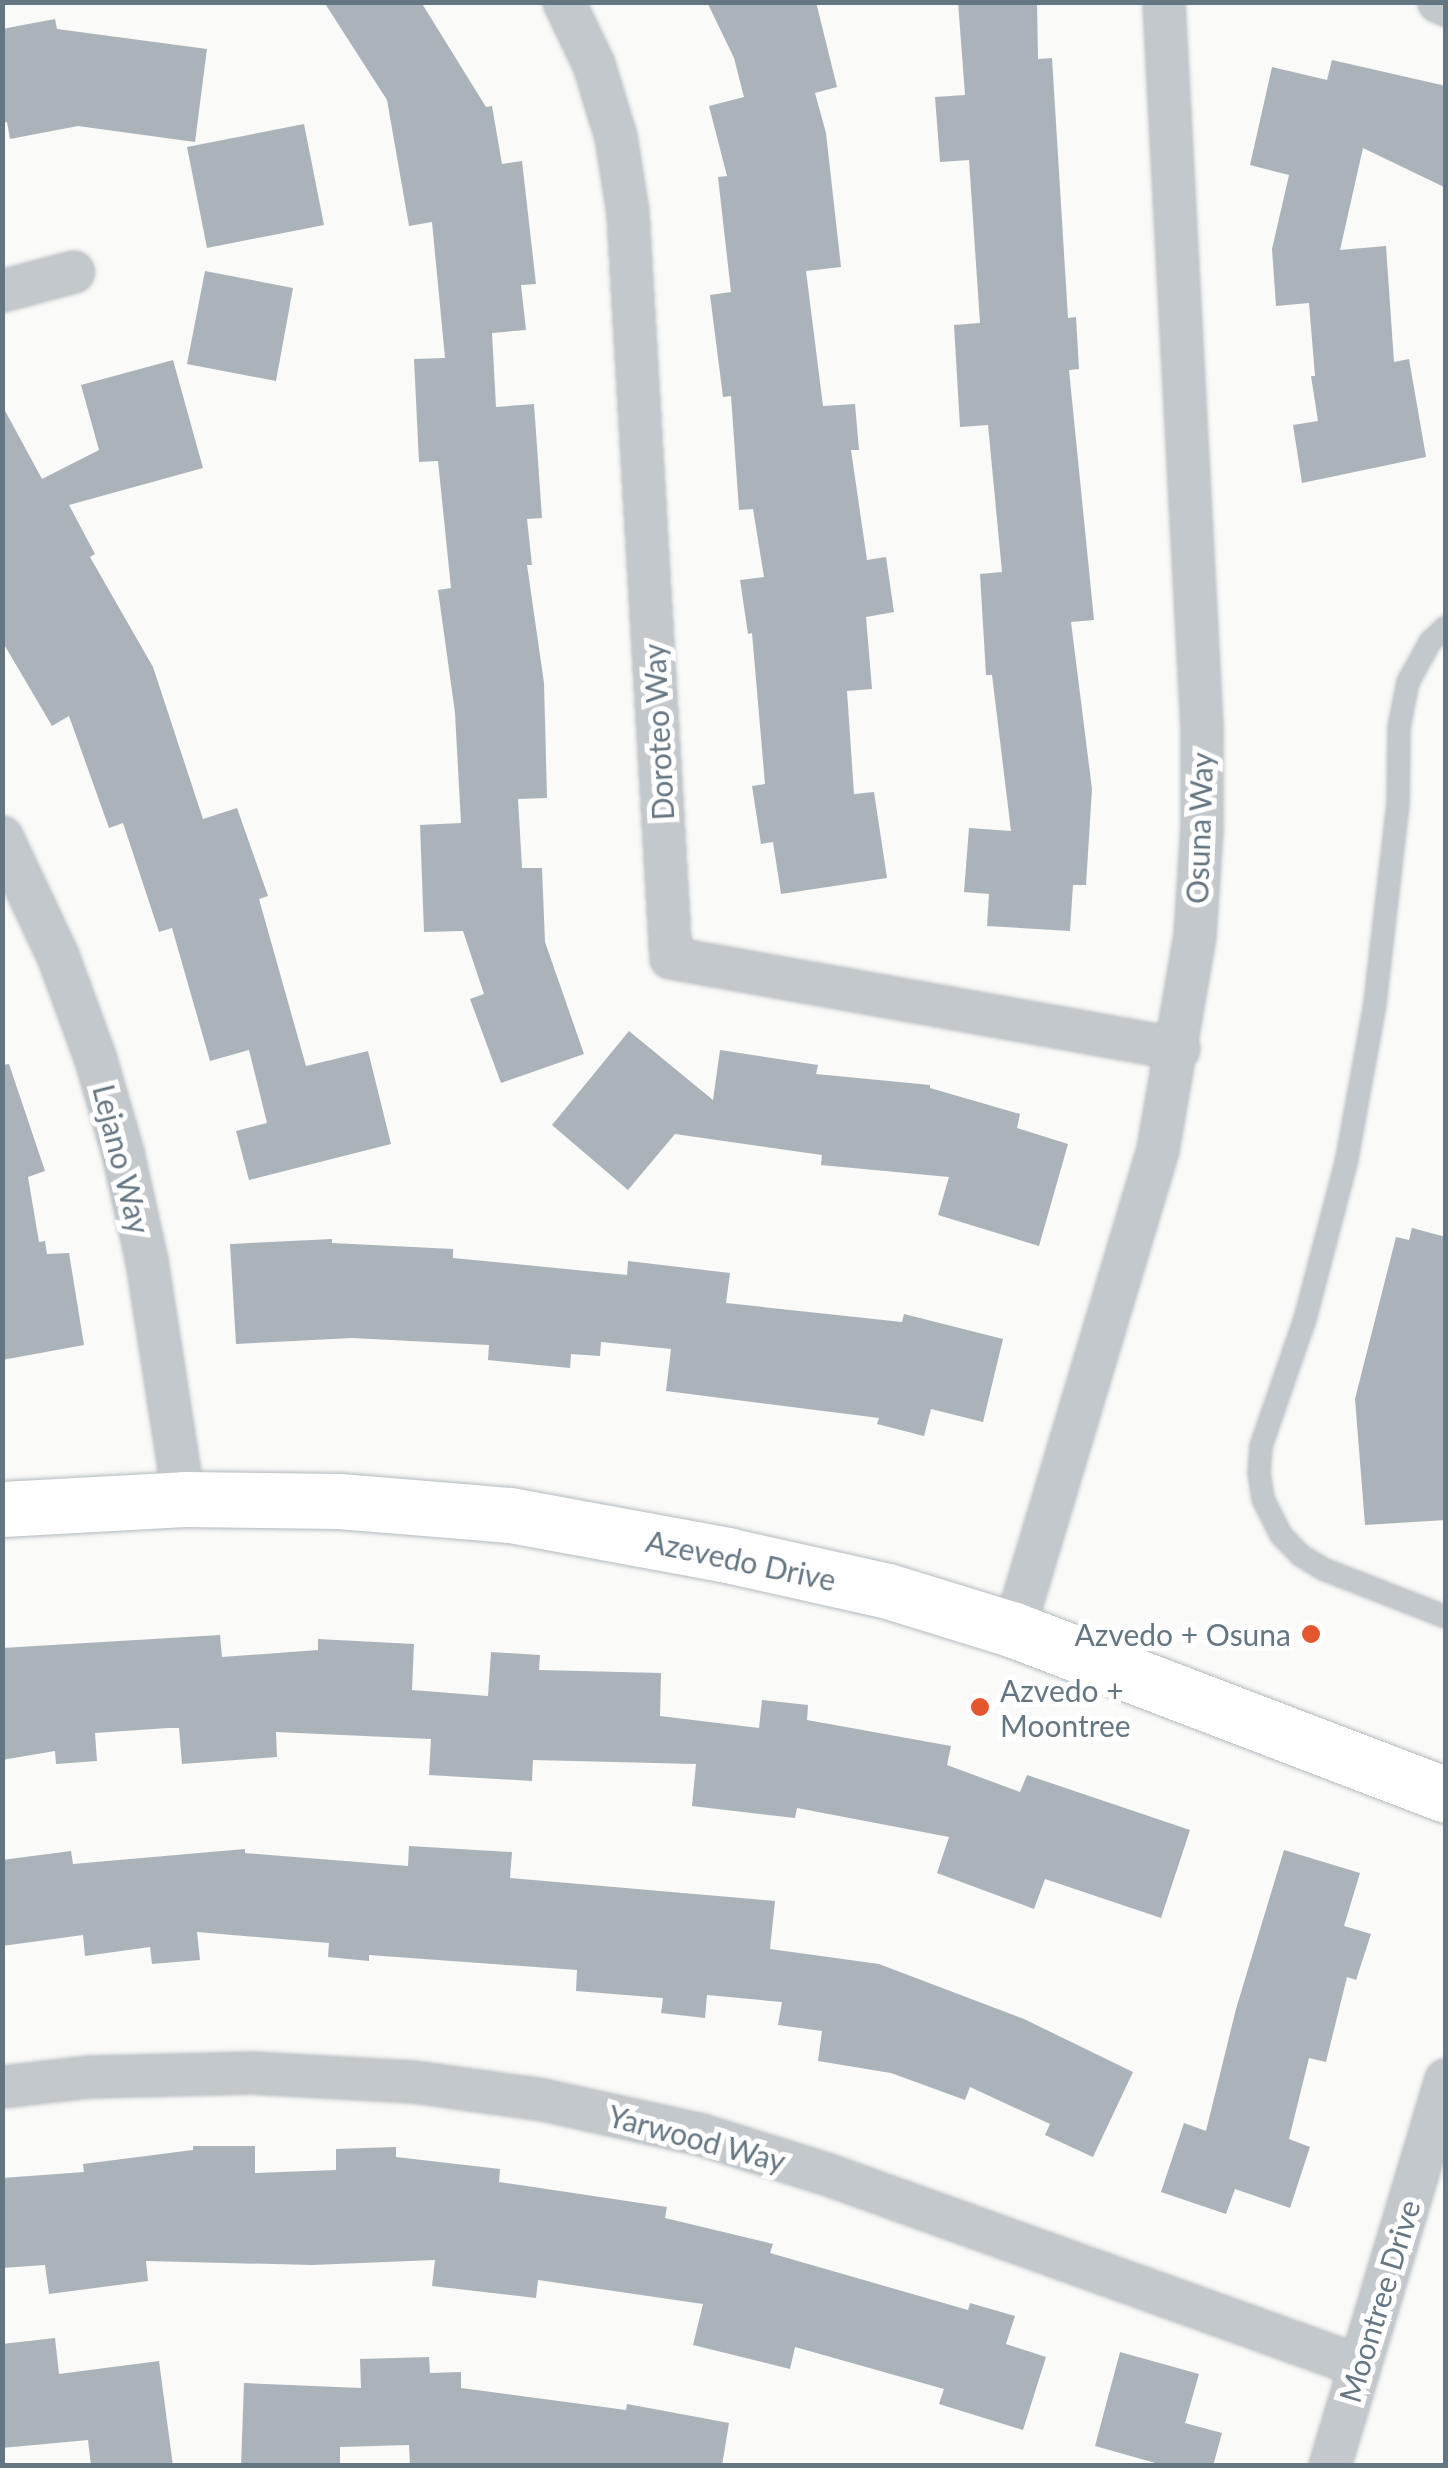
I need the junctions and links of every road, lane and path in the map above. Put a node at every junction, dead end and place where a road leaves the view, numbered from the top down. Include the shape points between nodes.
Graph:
1 (564, 2) edge
2 (1164, 2) edge
3 (74, 272) dead end
4 (2, 291) edge
5 (1446, 627) edge
6 (2, 836) edge
7 (1179, 1048) junction
8 (184, 1498) junction
9 (2, 1509) edge
10 (1446, 1617) edge
11 (1014, 1630) junction
12 (1446, 1795) edge
13 (1446, 2080) edge
14 (2, 2087) edge
15 (1360, 2366) junction
16 (1330, 2466) edge

1 - 7 street, Doroteo Way via 616,137 628,213 671,958
2 - 7 street, Osuna Way via 1202,728 1195,936
3 - 4 street
5 - 10 lane via 1408,682 1375,1004 1346,1163 1305,1319 1261,1446 1259,1473 1263,1500 1300,1555
6 - 8 street, Lejano Way via 58,956 123,1153
7 - 11 street, Osuna Way via 1158,1150
8 - 9 street, Azevedo Drive
8 - 11 street, Azevedo Drive via 510,1514 888,1591
11 - 12 street, Azevedo Drive
13 - 15 street, Moontree Drive
14 - 15 street, Yarwood Way via 252,2072 414,2082 544,2100 702,2135 826,2174
15 - 16 street, Moontree Drive

